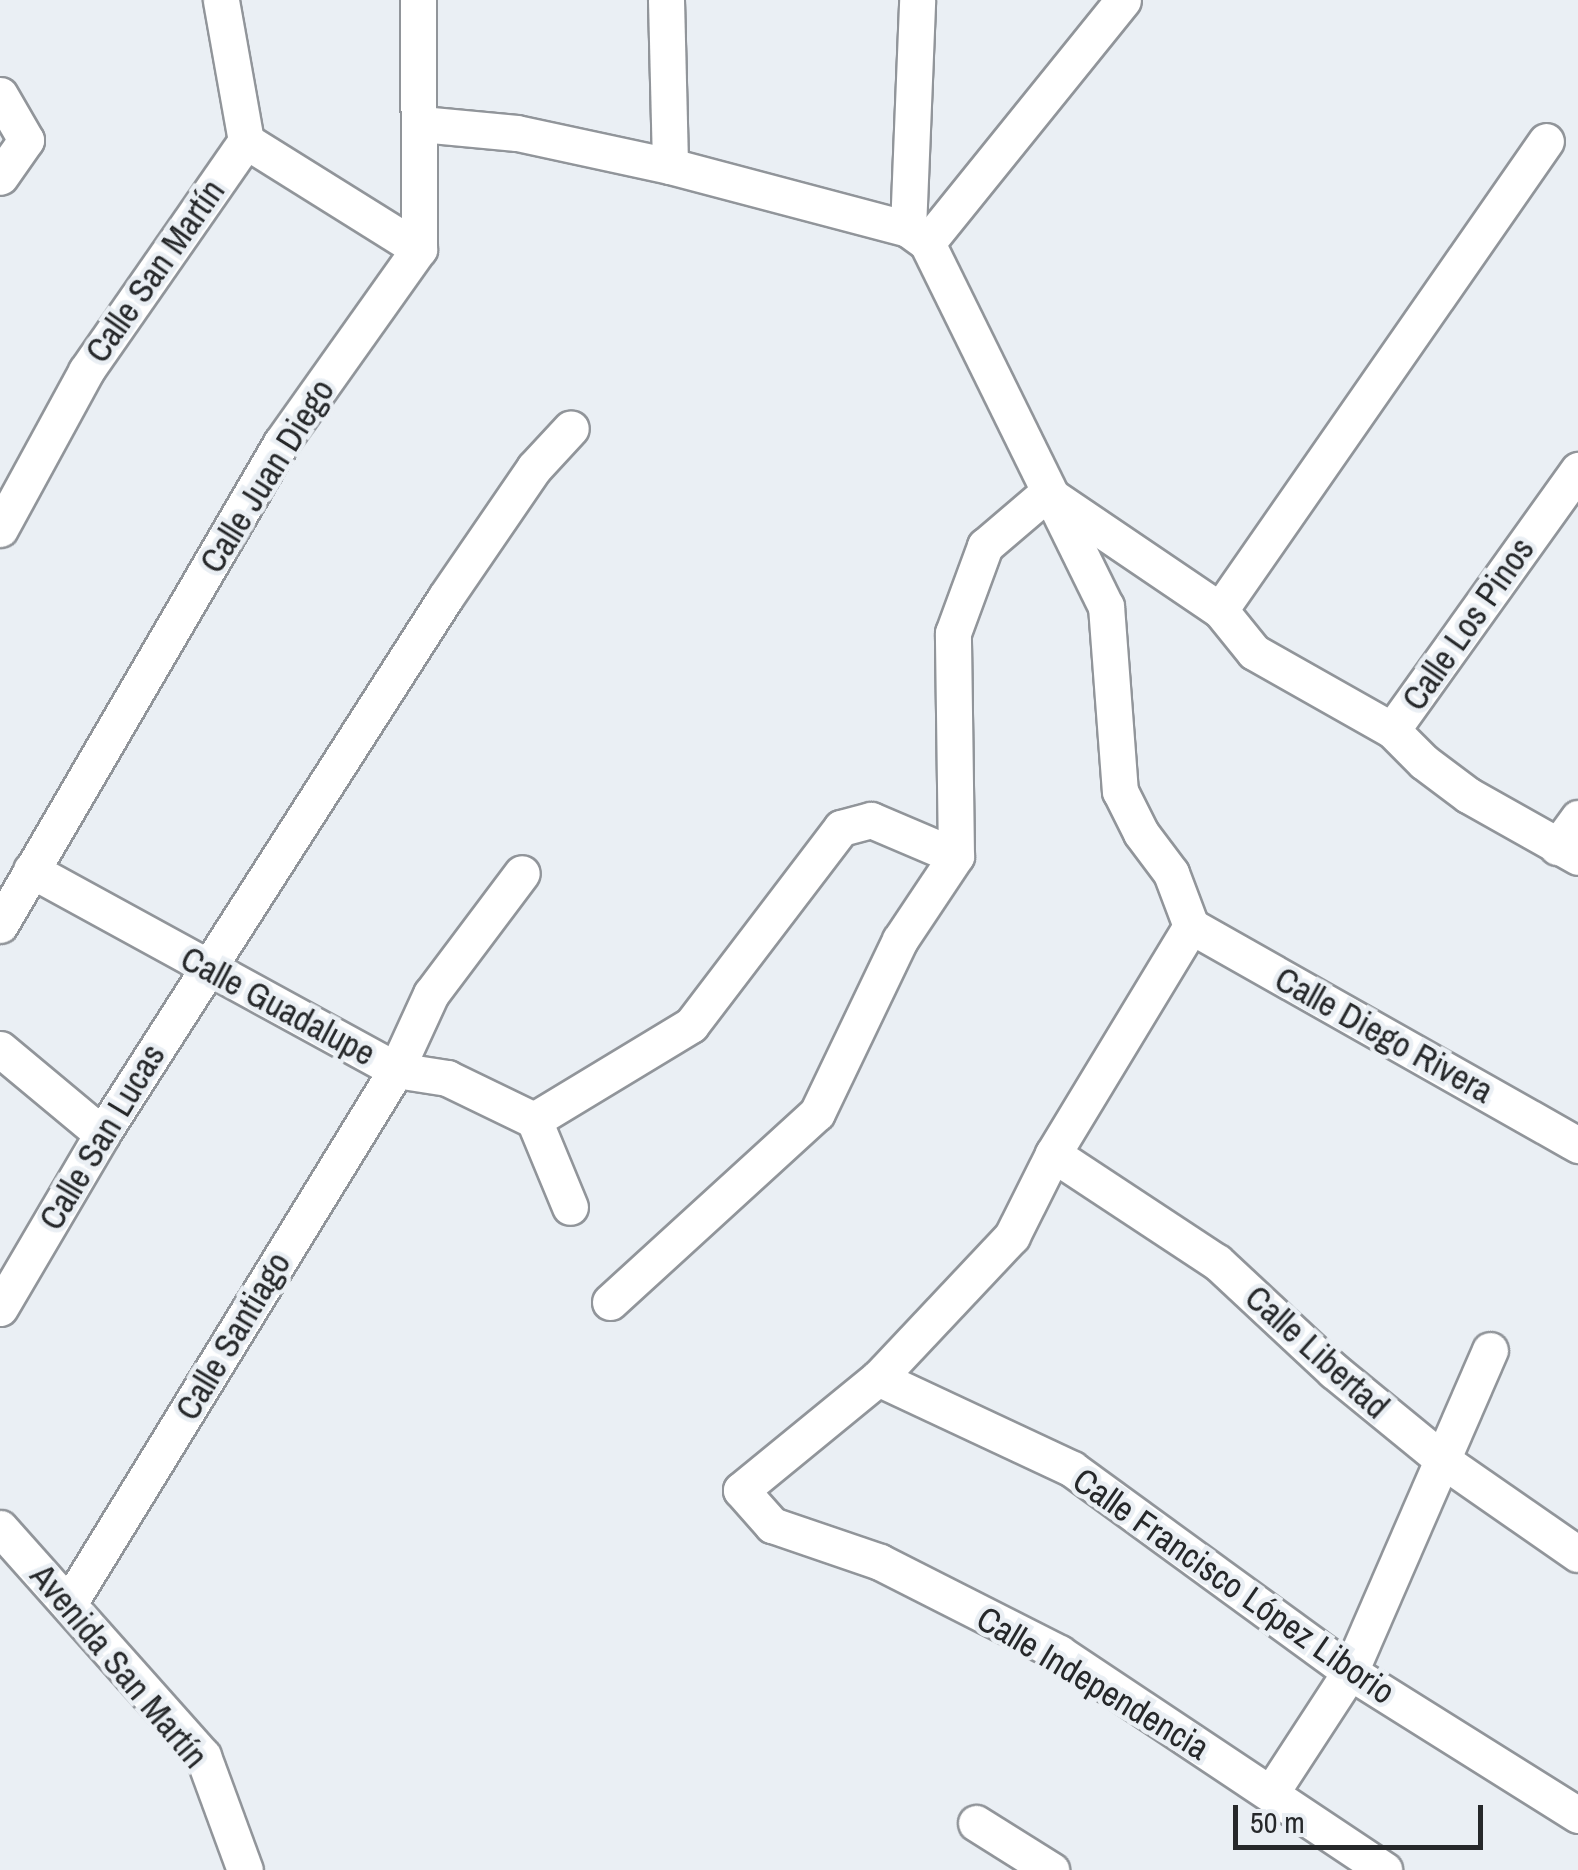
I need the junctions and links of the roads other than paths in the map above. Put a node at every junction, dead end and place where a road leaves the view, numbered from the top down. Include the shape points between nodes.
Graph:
1 (221, 0) edge
2 (418, 0) edge
3 (666, 0) edge
4 (917, 0) edge
5 (1123, 0) edge
6 (0, 95) edge
7 (421, 124) junction
8 (246, 141) junction
9 (1546, 141) dead end
10 (670, 166) junction
11 (0, 177) edge
12 (918, 236) junction
13 (419, 249) junction
14 (571, 428) dead end
15 (1578, 470) edge
16 (1047, 493) junction
17 (0, 528) edge
18 (1220, 610) junction
19 (1392, 730) junction
20 (1578, 818) edge
21 (1568, 852) edge
22 (956, 856) junction
23 (31, 870) junction
24 (522, 873) dead end
25 (2, 911) edge
26 (1191, 926) junction
27 (208, 968) junction
28 (0, 1050) edge
29 (396, 1070) junction
30 (534, 1120) junction
31 (102, 1134) junction
32 (1578, 1145) edge
33 (1053, 1154) junction
34 (570, 1206) dead end
35 (610, 1302) dead end
36 (0, 1308) edge
37 (1490, 1350) dead end
38 (878, 1378) junction
39 (1444, 1461) junction
40 (0, 1528) edge
41 (1578, 1554) edge
42 (70, 1602) junction
43 (1350, 1672) junction
44 (1271, 1793) junction
45 (1578, 1816) edge
46 (976, 1823) dead end
47 (245, 1870) edge
48 (1051, 1870) edge
49 (1384, 1870) edge

1 - 8 street, Calle San Martín
2 - 7 street
3 - 10 street
4 - 12 street
5 - 12 street
6 - 11 street via 26,140
7 - 10 street via 517,133
7 - 13 street
8 - 13 street
8 - 17 street, Calle San Martín via 86,371
9 - 18 street
10 - 12 street
12 - 16 street
13 - 23 street, Calle Juan Diego via 281,443
14 - 27 street, Calle San Lucas via 534,468 445,598
15 - 19 street, Calle Los Pinos
16 - 18 street
16 - 22 street via 986,546 953,633
16 - 26 street via 1106,606 1120,791 1171,873
18 - 19 street via 1254,652
19 - 21 street via 1468,795
20 - 21 street
22 - 30 street via 871,820 842,828 691,1025
22 - 35 street via 900,940 817,1112
23 - 25 street, Calle Juan Diego
23 - 27 street, Calle Guadalupe
24 - 29 street, Calle Santiago via 431,994
26 - 32 street, Calle Diego Rivera
26 - 33 street
27 - 29 street, Calle Guadalupe
27 - 31 street, Calle San Lucas
28 - 31 street
29 - 30 street, Calle Guadalupe via 447,1078
29 - 42 street, Calle Santiago
30 - 34 street
31 - 36 street, Calle San Lucas
33 - 38 street via 1012,1236
33 - 39 street, Calle Libertad via 1217,1262
37 - 39 street
38 - 43 street, Calle Francisco López Liborio via 1072,1468
38 - 44 street, Calle Independencia via 740,1490 772,1526 880,1562 1059,1653
39 - 41 street, Calle Libertad
39 - 43 street
40 - 42 street, Avenida San Martín
42 - 47 street, Avenida San Martín via 203,1756
43 - 44 street
43 - 45 street, Calle Francisco López Liborio
44 - 49 street, Calle Independencia
46 - 48 street

